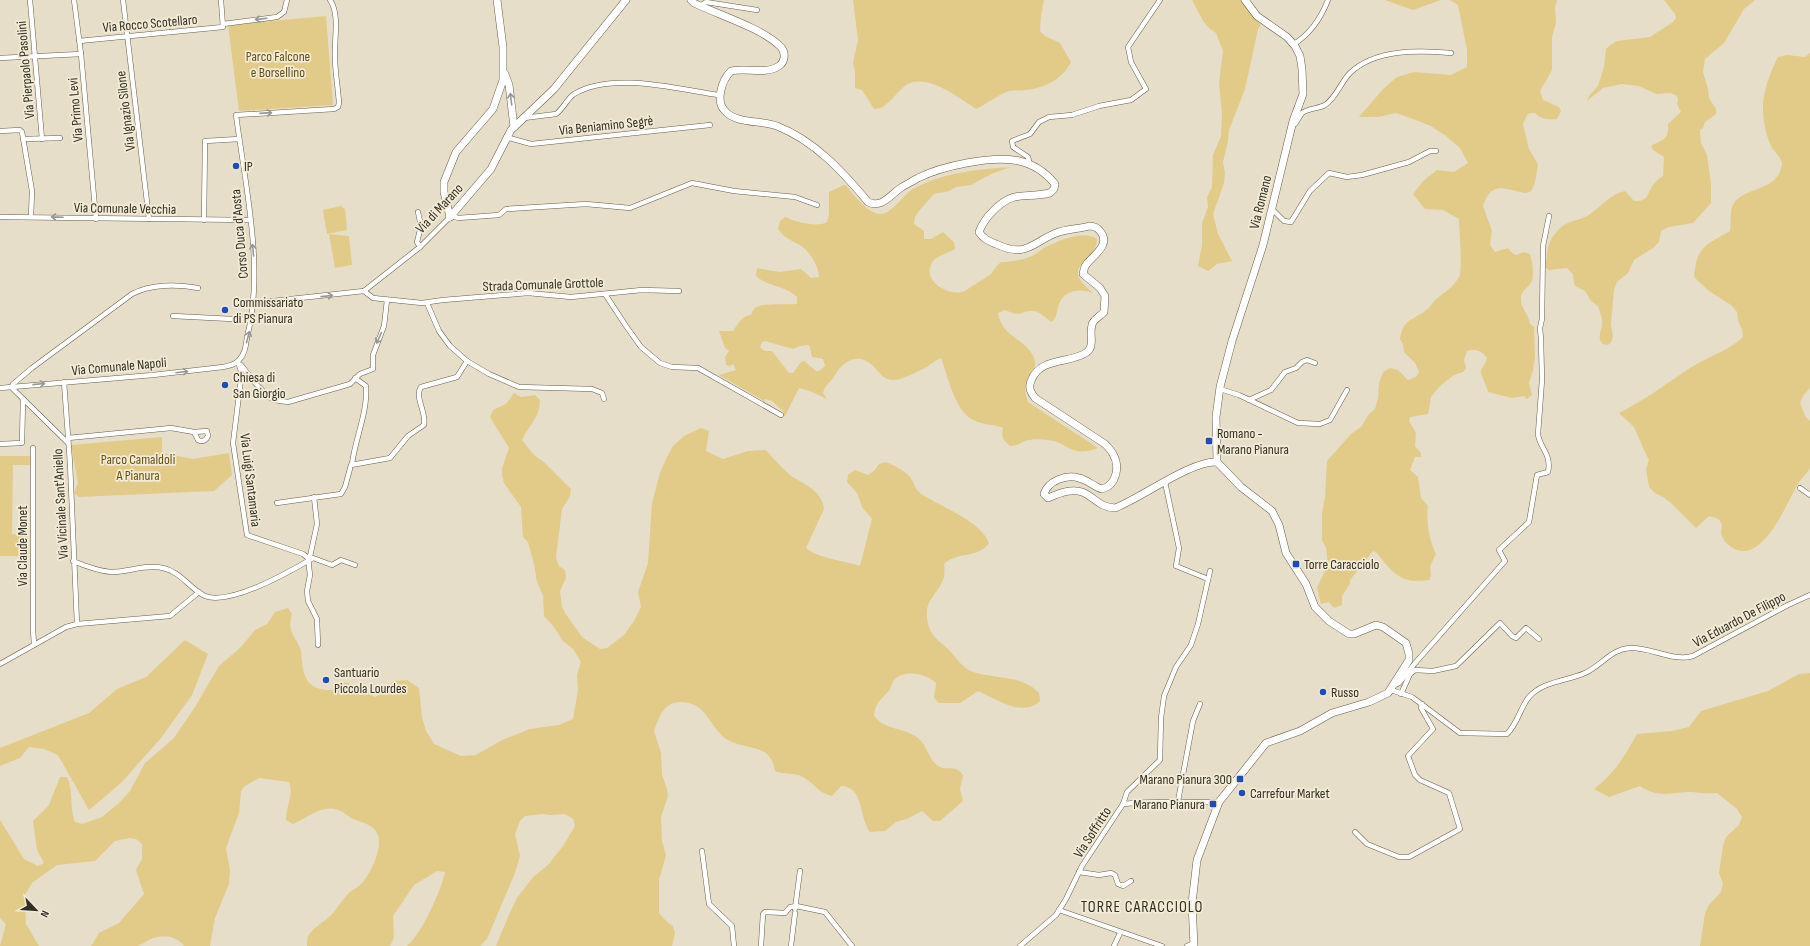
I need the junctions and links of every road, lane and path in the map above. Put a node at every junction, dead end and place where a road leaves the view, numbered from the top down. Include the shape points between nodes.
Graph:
1 (30, 0) edge
2 (74, 0) edge
3 (123, 0) edge
4 (221, 0) edge
5 (287, 0) edge
6 (330, 0) edge
7 (497, 0) edge
8 (626, 0) edge
9 (691, 0) edge
10 (1160, 0) edge
11 (1246, 0) edge
12 (1328, 0) edge
13 (700, 6) junction
14 (757, 10) dead end
15 (223, 26) junction
16 (128, 36) junction
17 (79, 41) junction
18 (1294, 44) junction
19 (1450, 53) dead end
20 (81, 54) junction
21 (36, 56) junction
22 (0, 58) edge
23 (504, 73) junction
24 (718, 95) dead end
25 (523, 118) junction
26 (710, 125) dead end
27 (514, 127) junction
28 (0, 131) edge
29 (1291, 133) junction
30 (506, 137) junction
31 (60, 138) dead end
32 (24, 139) junction
33 (42, 139) junction
34 (239, 139) junction
35 (1436, 151) dead end
36 (1027, 164) junction
37 (816, 205) dead end
38 (1272, 210) junction
39 (418, 212) dead end
40 (1549, 216) dead end
41 (0, 217) edge
42 (32, 217) junction
43 (451, 217) junction
44 (96, 218) junction
45 (149, 219) junction
46 (204, 220) junction
47 (250, 220) junction
48 (420, 247) junction
49 (198, 288) dead end
50 (364, 291) junction
51 (679, 291) dead end
52 (605, 294) junction
53 (387, 300) junction
54 (254, 303) junction
55 (427, 303) junction
56 (173, 316) dead end
57 (252, 320) junction
58 (467, 361) junction
59 (238, 362) junction
60 (1315, 363) dead end
61 (355, 378) junction
62 (64, 382) junction
63 (12, 387) junction
64 (0, 388) edge
65 (1220, 389) junction
66 (1348, 390) dead end
67 (23, 399) junction
68 (604, 399) dead end
69 (1249, 400) junction
70 (781, 415) dead end
71 (194, 432) dead end
72 (68, 438) junction
73 (0, 444) edge
74 (68, 444) junction
75 (33, 448) dead end
76 (1217, 462) junction
77 (352, 464) junction
78 (1166, 482) junction
79 (1800, 488) dead end
80 (1810, 495) edge
81 (314, 497) junction
82 (277, 503) dead end
83 (73, 561) junction
84 (309, 561) junction
85 (355, 565) dead end
86 (1210, 571) dead end
87 (1208, 579) junction
88 (199, 592) junction
89 (1810, 596) edge
90 (77, 624) junction
91 (1539, 639) dead end
92 (34, 644) junction
93 (318, 645) dead end
94 (0, 664) edge
95 (1392, 688) junction
96 (1402, 694) junction
97 (1200, 704) dead end
98 (1422, 704) junction
99 (1178, 801) junction
100 (1219, 802) junction
101 (1123, 804) junction
102 (1355, 832) dead end
103 (702, 850) dead end
104 (800, 871) dead end
105 (1079, 872) junction
106 (1131, 881) dead end
107 (795, 909) junction
108 (1058, 910) junction
109 (1120, 933) junction
110 (1192, 945) edge
111 (734, 946) edge
112 (761, 946) edge
113 (791, 946) edge
114 (852, 946) edge
115 (1020, 946) edge
116 (1114, 946) edge
117 (1162, 946) edge

1 - 21 street, Via Pierpaolo Pasolini
2 - 17 street, Via Primo Levi
3 - 16 street, Via Ignazio Silone
4 - 15 street
5 -> 15 street, Via Rocco Scotellaro via 284,12 277,17
34 -> 6 street, Corso Duca d'Aosta via 236,115 336,109 339,103 335,10
7 - 23 street
8 - 25 street, Via di Marano via 562,80
9 - 13 street
10 - 36 street via 1128,47 1131,62 1146,89 1131,100 1042,120 1030,134 1012,142 1013,147 1028,157
11 - 18 street, Via Romano via 1258,16 1287,36
12 - 18 street via 1314,26
13 - 14 street via 706,2
13 - 36 street via 755,31 782,48 785,55 778,67 731,71 725,78 720,95 724,110 735,117 776,126 807,142 837,167 868,202 874,205 919,177 960,164 1004,159
15 - 16 street, Via Rocco Scotellaro
16 - 17 street, Via Rocco Scotellaro
16 - 45 street, Via Ignazio Silone
17 - 20 street, Via Primo Levi
18 - 29 street, Via Romano via 1300,56 1303,94
19 - 29 street via 1399,52 1362,65 1345,78 1325,105 1302,113
20 - 21 street
20 - 44 street, Via Primo Levi
21 - 22 street
21 - 33 street, Via Pierpaolo Pasolini
27 -> 23 street via 509,85
23 - 43 street via 493,109 456,152 444,182
24 - 25 street via 634,82 614,82 574,94 556,114
25 - 27 street, Via di Marano
26 - 30 street, Via Beniamino Segrè via 531,144
27 - 30 street, Via di Marano
28 - 32 street via 21,130
29 - 38 street, Via Romano
30 - 43 street, Via di Marano via 491,169
31 - 33 street
32 - 33 street
32 - 42 street via 32,191
34 - 46 street via 205,141
34 - 47 street, Corso Duca d'Aosta
35 - 38 street via 1362,176 1347,177 1329,172 1310,191 1291,222 1284,221
36 - 78 street via 1051,179 1055,184 1054,189 1050,193 1003,201 988,216 979,232 988,241 1016,251 1028,249 1057,233 1089,226 1094,226 1102,233 1100,250 1086,265 1083,274 1106,296 1104,312 1092,324 1091,346 1081,355 1043,367 1030,384 1035,398 1105,444 1113,453 1117,468 1113,482 1107,488 1097,488 1080,478 1069,477 1057,480 1046,488 1044,494 1048,498 1072,490 1080,491 1100,505 1115,508
37 - 43 street via 795,197 734,191 692,183 630,208 572,204 506,210 500,215
38 - 65 street, Via Romano
39 - 48 street via 421,225 417,242
40 - 95 street via 1543,246 1540,328 1542,380 1538,434 1549,463 1548,472 1537,475 1529,522 1499,550 1506,561
41 - 42 street, Via Comunale Vecchia
44 -> 42 street, Via Comunale Vecchia
43 - 48 street, Via di Marano
44 - 45 street, Via Comunale Vecchia
45 - 46 street, Via Comunale Vecchia
46 - 47 street, Via Comunale Vecchia
54 -> 47 street, Corso Duca d'Aosta
48 - 50 street, Via di Marano
49 - 63 street via 160,287 132,294 32,368
50 - 53 street, Strada Comunale Grottole via 373,298
54 -> 50 street
51 - 52 street, Strada Comunale Grottole via 642,290
52 - 55 street, Strada Comunale Grottole via 571,297 528,293
52 - 70 street via 641,347 660,363 672,367 698,368
53 - 55 street, Strada Comunale Grottole
53 -> 61 street via 384,326 373,354 373,369
54 - 57 street, Corso Duca d'Aosta
55 - 58 street via 439,331 450,346
56 - 57 street
59 -> 57 street, Corso Duca d'Aosta via 244,353
58 - 68 street via 519,388 592,390 602,393
58 - 77 street via 457,377 421,387 419,394 425,418 424,426 408,436 390,458
59 - 61 street via 260,390 274,400 290,402 350,384
62 -> 59 street, Via Comunale Napoli via 153,375 228,366
59 - 84 street, Via Luigi Santamaria via 241,371 232,443 247,535 305,554
60 - 69 street via 1308,360 1302,362 1282,375 1271,390
61 - 77 street via 366,386 366,401
63 -> 62 street, Via Comunale Napoli
62 - 72 street, Via Vicinale Sant'Aniello
63 - 64 street, Via Comunale Napoli
63 - 67 street
65 - 69 street
65 - 76 street, Via Romano via 1216,430
66 - 69 street via 1333,417 1320,424 1298,423
67 - 73 street via 22,443
67 - 74 street
71 - 72 street via 171,428
72 - 74 street, Via Vicinale Sant'Aniello
74 - 83 street, Via Vicinale Sant'Aniello
75 - 92 street, Via Claude Monet
76 - 78 street via 1210,461 1195,466
76 - 95 street via 1241,487 1272,511 1279,524 1286,553 1306,584 1315,607 1322,615 1348,634 1376,625 1383,627 1406,644 1410,654 1409,660
77 - 81 street via 342,492
78 - 87 street via 1179,548 1176,566
79 - 80 street
81 - 82 street
81 - 84 street via 317,524
83 - 88 street via 113,572 162,568 174,572
83 - 90 street, Via Vicinale Sant'Aniello
84 - 85 street via 313,558 334,565 341,560
84 - 88 street via 247,592 215,598
84 - 93 street via 308,601 316,619
86 - 87 street
87 - 101 street via 1191,645 1176,667 1164,696 1160,760 1127,792
88 - 90 street via 170,616
89 - 98 street, Via Eduardo De Filippo via 1788,605 1693,656 1683,658 1632,648 1613,653 1585,673 1545,686 1529,697 1508,734 1460,733
90 - 92 street
91 - 96 street via 1526,628 1516,638 1500,624 1456,666 1433,671 1415,670 1410,674
92 - 94 street
95 - 96 street, Via Eduardo De Filippo
95 - 100 street via 1374,700 1332,713 1300,731 1266,743
96 - 98 street, Via Eduardo De Filippo
97 - 99 street via 1192,721
98 - 102 street via 1421,708 1433,728 1408,756 1415,775 1420,780 1449,793 1460,829 1410,857 1399,857 1367,844
99 - 100 street, Via Soffritto
99 - 101 street, Via Soffritto
100 - 110 street via 1197,860 1192,896
101 - 105 street, Via Soffritto
103 - 111 street via 709,904 732,926
104 - 107 street
105 - 106 street via 1099,876 1111,873 1115,875 1118,884 1123,886
105 - 108 street, Via Soffritto
107 - 112 street via 790,907 785,914 763,914
107 - 113 street
107 - 114 street via 826,912
108 - 109 street
108 - 115 street, Via Soffritto via 1056,915
109 - 116 street
109 - 117 street

